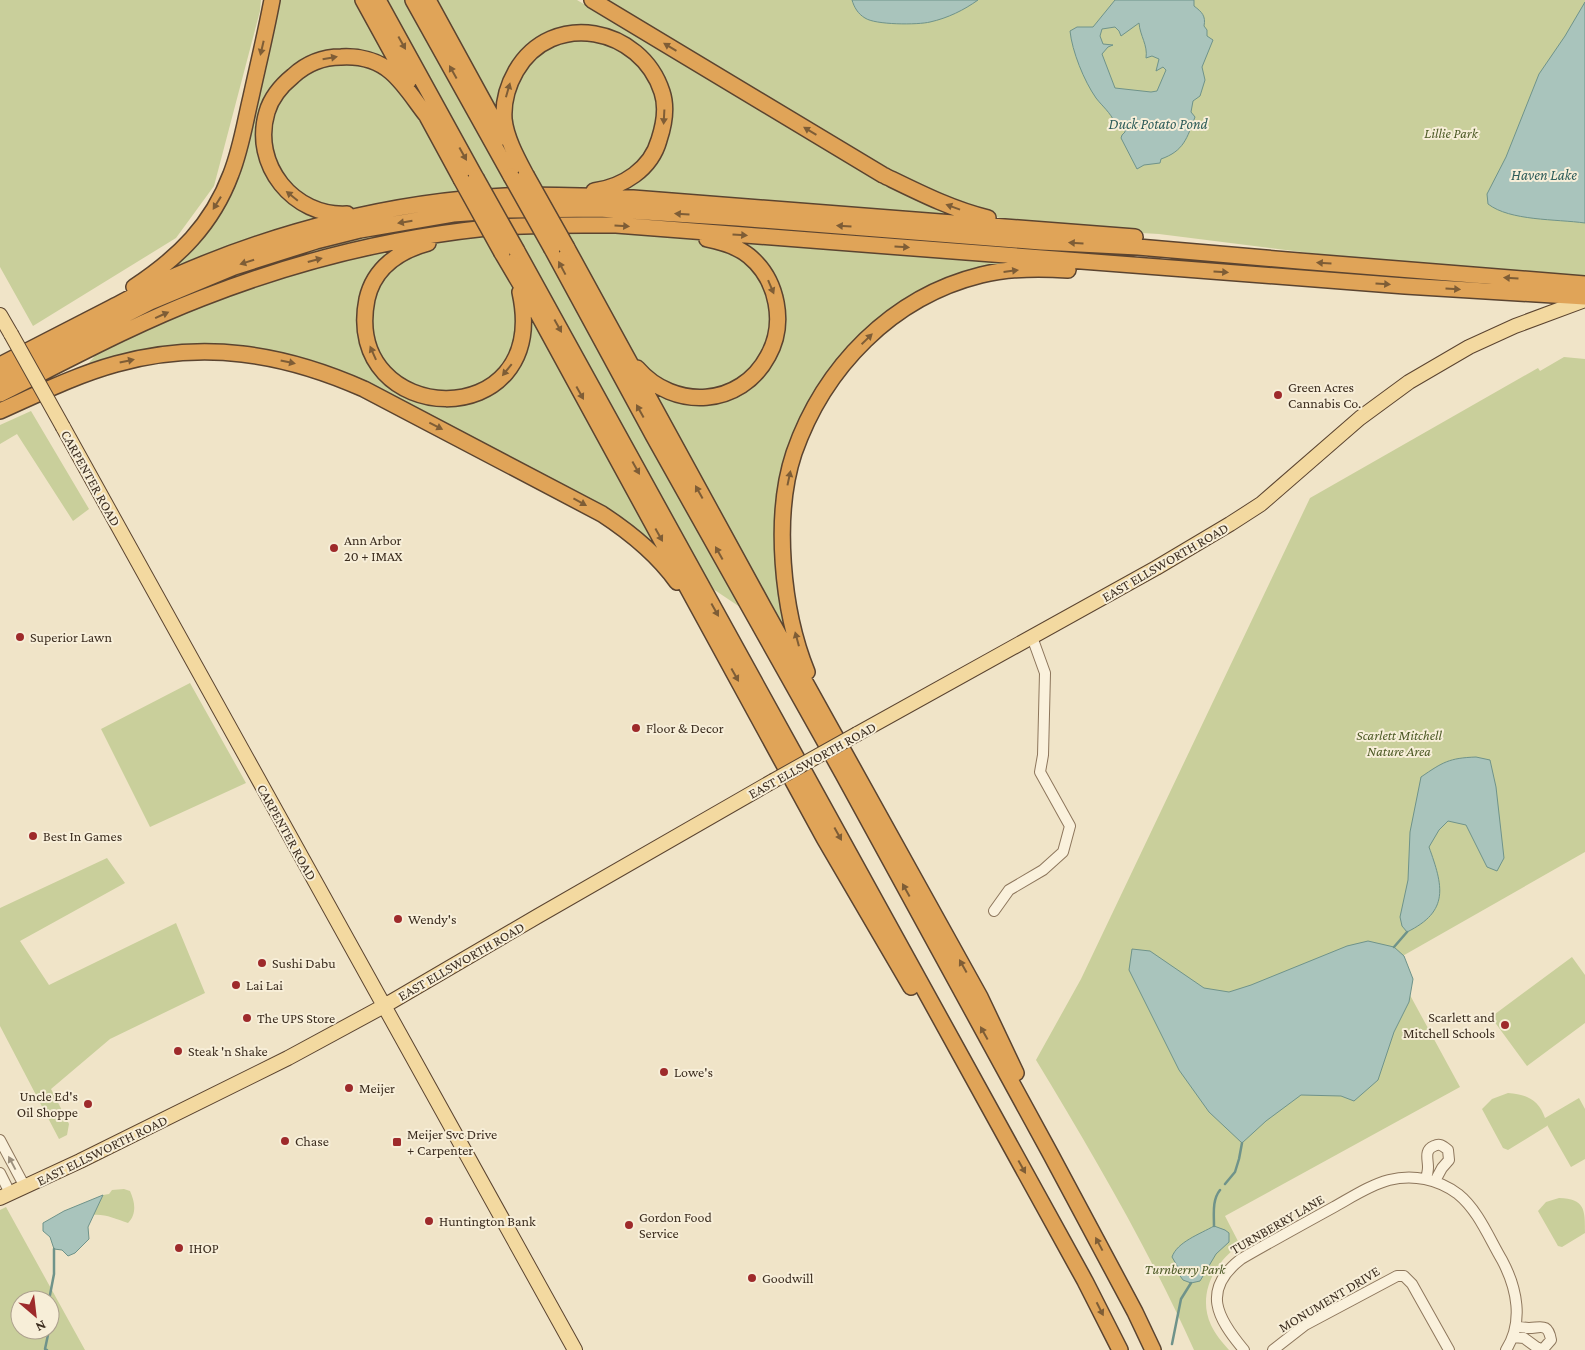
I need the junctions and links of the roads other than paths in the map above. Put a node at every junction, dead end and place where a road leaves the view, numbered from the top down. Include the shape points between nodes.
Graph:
1 (272, 0) edge
2 (363, 0) edge
3 (378, 0) edge
4 (413, 0) edge
5 (428, 0) edge
6 (592, 0) edge
7 (427, 116) junction
8 (518, 171) junction
9 (468, 179) junction
10 (572, 195) junction
11 (372, 213) junction
12 (1034, 228) junction
13 (465, 230) junction
14 (674, 230) junction
15 (559, 249) junction
16 (509, 252) junction
17 (1299, 261) junction
18 (1184, 269) junction
19 (514, 274) junction
20 (1585, 284) edge
21 (1585, 299) edge
22 (0, 315) edge
23 (61, 333) junction
24 (619, 345) junction
25 (0, 365) edge
26 (0, 379) edge
27 (0, 394) edge
28 (0, 411) edge
29 (703, 617) junction
30 (1032, 637) junction
31 (825, 718) junction
32 (994, 911) dead end
33 (384, 1006) junction
34 (998, 1124) junction
35 (0, 1140) edge
36 (1050, 1153) junction
37 (0, 1173) edge
38 (13, 1192) edge
39 (1516, 1326) junction
40 (1513, 1337) junction
41 (575, 1350) edge
42 (1120, 1350) edge
43 (1153, 1350) edge
44 (1244, 1350) edge
45 (1273, 1350) edge
46 (1449, 1350) edge
47 (1506, 1350) edge

1 -> 23 highway via 232,173 204,225 184,249 158,271
2 - 7 highway
3 -> 9 highway
8 -> 4 highway
5 - 8 highway
12 -> 6 highway via 958,209 883,175
7 - 9 highway
11 -> 7 highway via 339,215 314,209 286,190 269,164 265,148 267,112 275,95 299,70 314,62 333,57 362,58 390,70
8 -> 10 highway via 506,128 505,108 511,80 531,53 564,35 582,33 605,36 628,46 649,66 663,93 665,113 658,146 633,177 603,190
8 - 15 highway, bridge
9 - 16 highway, bridge
10 - 11 highway via 503,196
10 - 12 highway
11 - 23 highway via 221,257 174,276
12 - 17 highway via 1214,244 1276,253
13 -> 14 highway via 574,225
19 -> 13 highway via 524,309 522,342 516,358 493,384 466,397 437,399 410,391 388,376 377,362 366,331 365,312 375,280 390,261 411,248 452,238
27 -> 13 highway via 139,325 246,281 353,249
14 -> 18 highway
14 -> 24 highway via 734,246 758,264 775,295 778,315 769,356 744,383 730,392 694,398 673,394 654,385
15 - 24 highway
36 -> 15 highway via 844,774 654,436
16 - 19 highway
16 -> 34 highway
20 -> 17 highway
17 -> 26 highway via 599,209 462,214 316,240 234,267 150,302
18 -> 21 highway
31 -> 18 highway via 804,665 790,611 784,571 783,522 794,454 823,391 849,356 876,329 907,306 981,275 1015,270 1140,273
19 -> 29 highway
21 - 30 main road, EAST ELLSWORTH ROAD via 1469,347 1409,382 1360,418 1261,504 1156,568
22 - 33 main road, CARPENTER ROAD, bridge
23 - 25 highway
31 -> 24 highway
28 -> 29 highway via 80,376 146,357 217,352 293,362 364,389 602,514 652,553 672,574
29 -> 34 highway via 824,838 964,1077
30 - 32 street via 1045,673 1040,772 1070,826 1063,852 1043,870 1009,890
30 - 33 main road, EAST ELLSWORTH ROAD, bridge via 773,781
36 -> 31 highway via 1034,1109 980,997
33 - 38 main road, EAST ELLSWORTH ROAD via 288,1058
33 - 41 main road, CARPENTER ROAD
34 -> 42 highway
38 -> 35 street
43 -> 36 highway
37 - 38 street
39 - 40 street
39 - 40 street via 1544,1327 1550,1340 1544,1348 1538,1349 1524,1338
39 - 44 street, TURNBERRY LANE via 1516,1300 1511,1279 1469,1204 1458,1194 1430,1180 1408,1178 1377,1184 1230,1267 1217,1295 1218,1311
40 - 47 street
45 - 46 street, MONUMENT DRIVE via 1305,1326 1398,1276 1404,1276 1412,1284

